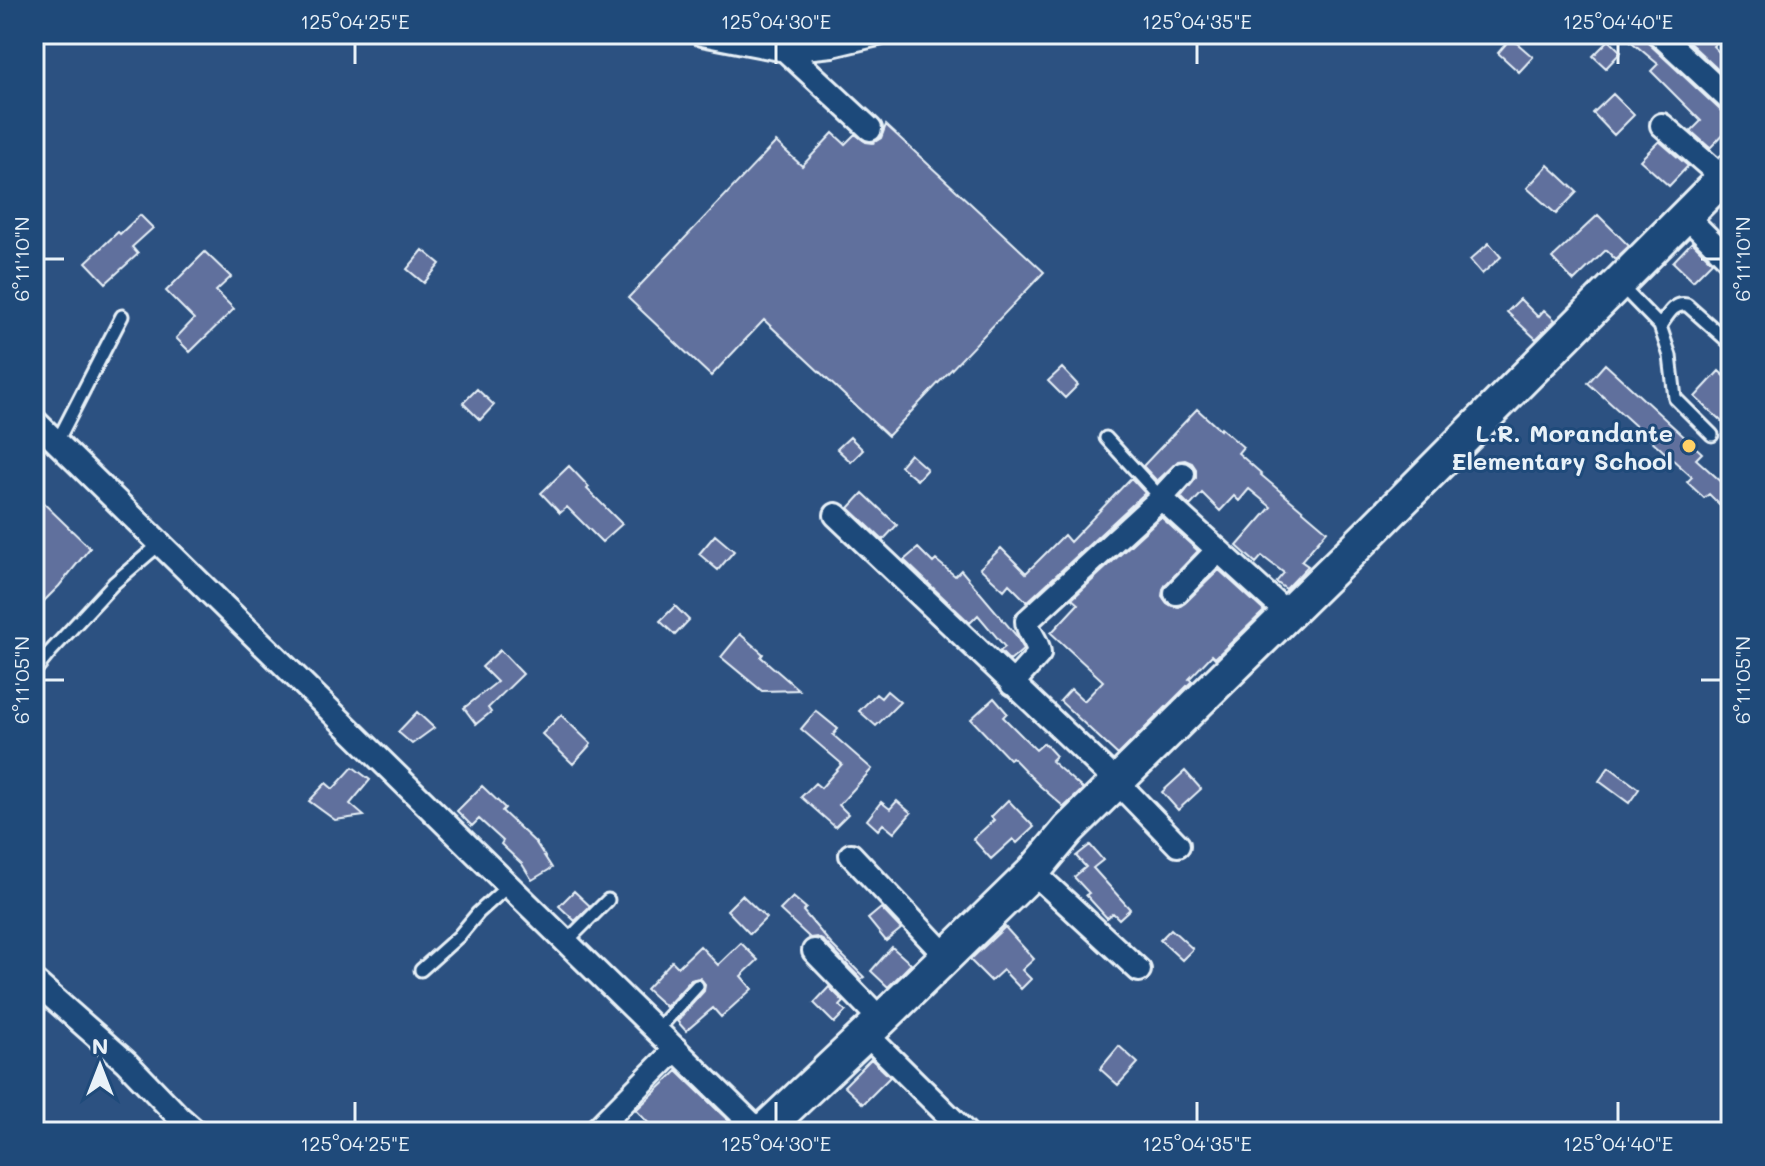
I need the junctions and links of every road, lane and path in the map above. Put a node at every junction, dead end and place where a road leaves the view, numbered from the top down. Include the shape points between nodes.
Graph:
1 (702, 34) edge
2 (878, 34) edge
3 (1659, 34) edge
4 (785, 50) junction
5 (1731, 101) edge
6 (1662, 125) dead end
7 (870, 129) dead end
8 (1727, 174) edge
9 (1685, 215) junction
10 (1731, 261) edge
11 (1617, 283) junction
12 (122, 316) dead end
13 (1660, 326) junction
14 (1731, 344) edge
15 (34, 420) edge
16 (1712, 435) dead end
17 (1106, 438) dead end
18 (57, 442) junction
19 (1183, 474) dead end
20 (1161, 498) junction
21 (836, 515) dead end
22 (161, 543) junction
23 (1218, 550) junction
24 (1176, 593) dead end
25 (1288, 614) junction
26 (34, 672) edge
27 (1012, 684) junction
28 (1117, 782) junction
29 (1178, 845) dead end
30 (851, 855) dead end
31 (1033, 872) junction
32 (509, 885) junction
33 (608, 900) dead end
34 (567, 941) junction
35 (814, 951) dead end
36 (946, 956) junction
37 (421, 970) dead end
38 (1139, 970) dead end
39 (34, 981) edge
40 (697, 986) dead end
41 (874, 1027) junction
42 (657, 1030) junction
43 (676, 1049) junction
44 (196, 1132) edge
45 (594, 1132) edge
46 (761, 1132) edge
47 (965, 1132) edge

1 - 4 street
2 - 4 street
3 - 5 street
4 - 7 street
6 - 8 street
8 - 9 street
9 - 10 street
9 - 11 street
11 - 13 lane
11 - 25 street
12 - 18 lane
13 - 14 lane via 1676,305 1687,305
13 - 16 lane via 1675,398
15 - 18 street
17 - 20 lane
18 - 22 street
19 - 20 street
20 - 23 street
20 - 27 street via 1027,621 1039,654
21 - 27 street
22 - 26 lane via 114,583
22 - 32 street
23 - 24 street
23 - 25 street
25 - 28 street
27 - 28 street
28 - 29 street
28 - 31 street
30 - 36 street
31 - 36 street
31 - 38 street
32 - 34 street
32 - 37 lane
33 - 34 lane
34 - 42 street
35 - 41 street
36 - 41 street
39 - 44 street
40 - 42 lane
41 - 46 street
41 - 47 street
42 - 43 street
43 - 45 street
43 - 46 street

